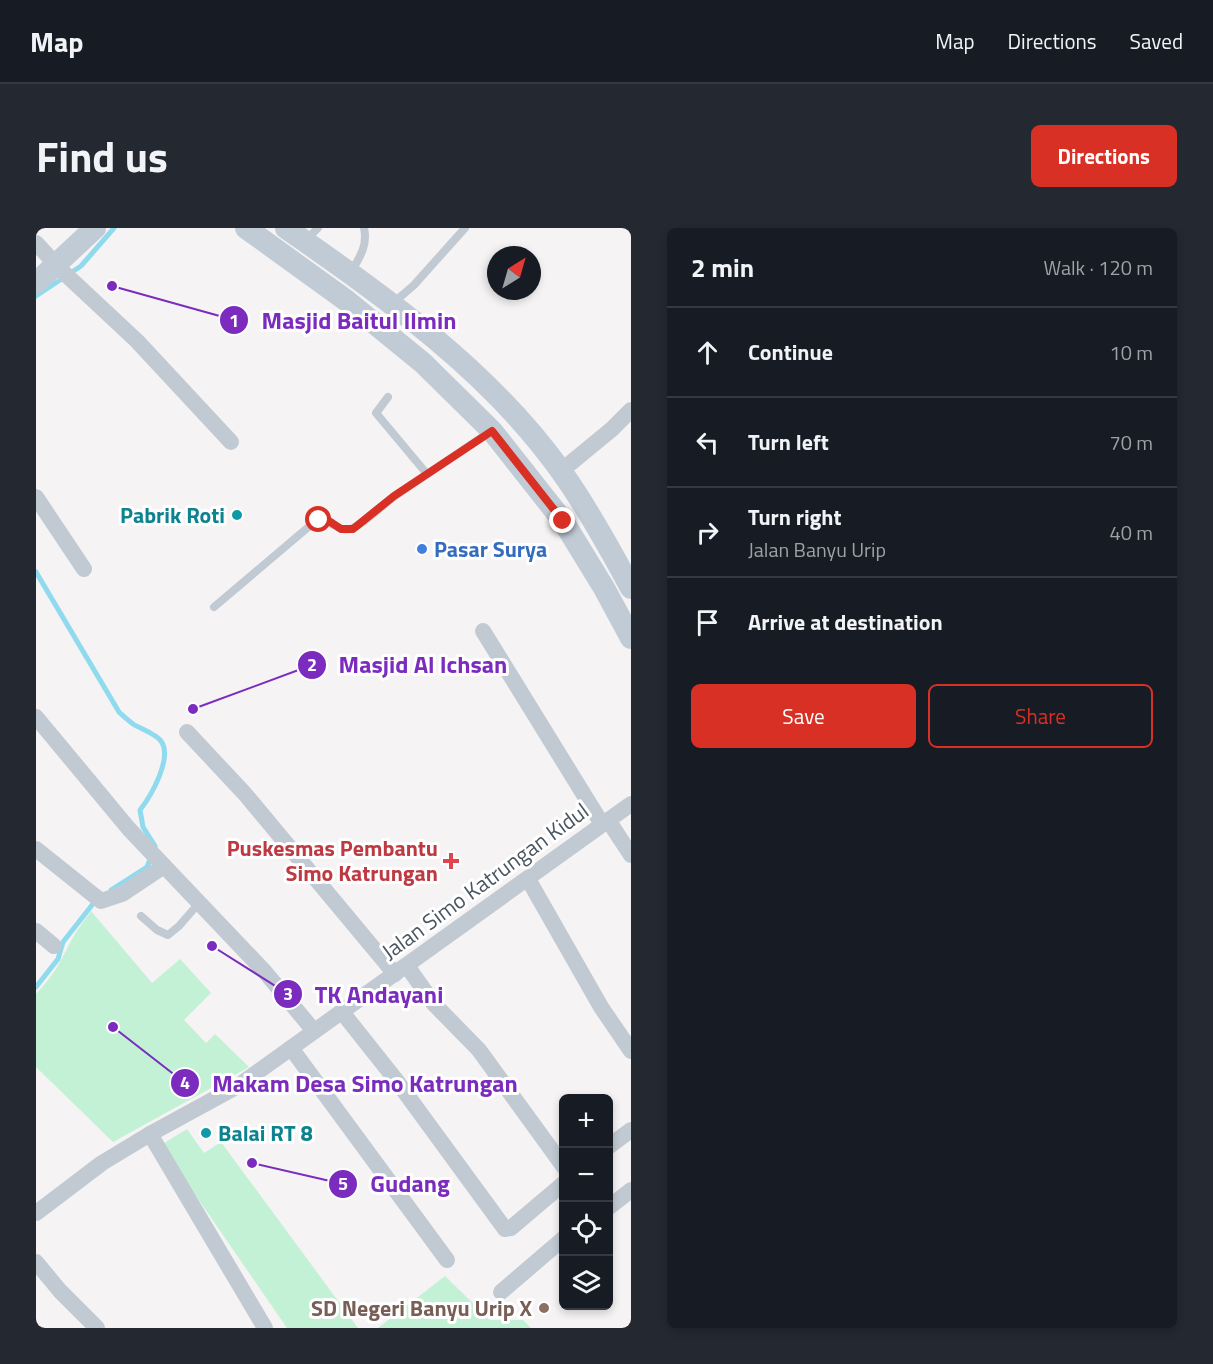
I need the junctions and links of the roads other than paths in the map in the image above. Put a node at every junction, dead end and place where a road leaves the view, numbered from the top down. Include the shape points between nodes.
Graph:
1 (95, 228) edge
2 (246, 228) edge
3 (286, 228) edge
4 (364, 228) edge
5 (465, 228) edge
6 (311, 235) edge
7 (36, 243) edge
8 (59, 268) junction
9 (351, 273) junction
10 (36, 283) edge
11 (391, 304) junction
12 (388, 397) dead end
13 (631, 410) edge
14 (492, 431) junction
15 (231, 442) dead end
16 (561, 471) junction
17 (428, 474) junction
18 (36, 497) edge
19 (84, 569) dead end
20 (631, 588) edge
21 (214, 607) dead end
22 (483, 631) dead end
23 (631, 638) edge
24 (36, 717) edge
25 (187, 732) dead end
26 (631, 804) edge
27 (605, 822) junction
28 (36, 849) edge
29 (631, 855) edge
30 (156, 858) junction
31 (528, 879) junction
32 (199, 903) junction
33 (141, 916) dead end
34 (36, 931) edge
35 (54, 946) dead end
36 (401, 970) junction
37 (342, 1012) junction
38 (314, 1031) junction
39 (291, 1048) junction
40 (631, 1051) edge
41 (631, 1130) edge
42 (150, 1134) junction
43 (613, 1144) edge
44 (559, 1160) edge
45 (559, 1187) edge
46 (631, 1190) edge
47 (613, 1205) edge
48 (36, 1213) edge
49 (559, 1242) edge
50 (447, 1260) dead end
51 (36, 1262) edge
52 (501, 1292) dead end
53 (97, 1328) edge
54 (264, 1328) edge

1 - 8 main road
2 - 14 main road via 423,363
3 - 6 main road
4 - 9 lane via 364,250
5 - 11 lane via 414,285
6 - 9 main road
7 - 8 street
8 - 10 main road
8 - 15 street via 137,341
9 - 11 main road
11 - 16 main road via 477,375
12 - 17 lane via 375,413
13 - 16 street
14 - 17 lane
14 - 23 main road via 563,521
16 - 20 main road
17 - 21 lane via 353,529 341,529 329,521 312,524
18 - 19 street
22 - 27 street
24 - 30 street
25 - 36 street
26 - 27 street, Jalan Simo Katrungan Kidul
27 - 29 street
27 - 31 street, Jalan Simo Katrungan Kidul
28 - 30 street via 98,898 122,894
30 - 32 street
31 - 36 street, Jalan Simo Katrungan Kidul
31 - 40 street
32 - 33 lane via 168,935
32 - 38 street
34 - 35 street
36 - 37 street, Jalan Simo Katrungan Kidul
36 - 44 street via 479,1050
37 - 38 street, Jalan Simo Katrungan Kidul
37 - 45 street via 505,1229
38 - 39 street, Jalan Simo Katrungan Kidul
39 - 42 street, Jalan Simo Katrungan Kidul via 238,1086
39 - 50 street
41 - 43 street
42 - 48 street, Jalan Simo Katrungan Kidul via 102,1163
42 - 54 street
46 - 47 street
49 - 52 street
51 - 53 street

